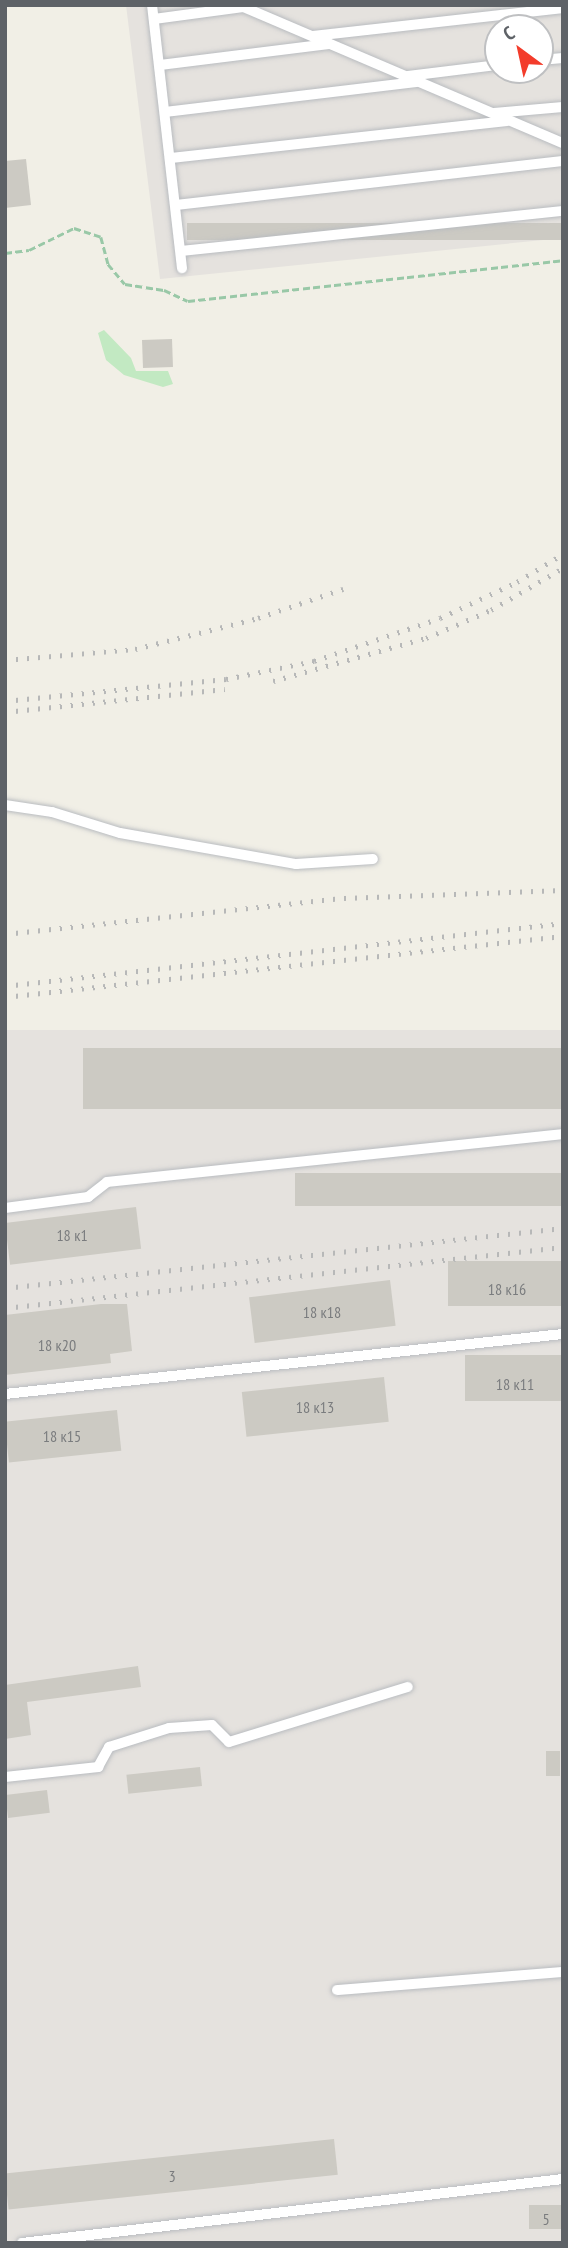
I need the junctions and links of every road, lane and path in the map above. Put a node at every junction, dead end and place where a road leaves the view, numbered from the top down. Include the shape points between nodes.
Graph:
1 (152, 5) edge
2 (241, 6) edge
3 (563, 8) edge
4 (154, 19) junction
5 (311, 36) junction
6 (330, 44) junction
7 (159, 65) junction
8 (484, 67) edge
9 (406, 76) junction
10 (419, 82) junction
11 (563, 107) edge
12 (165, 113) junction
13 (493, 113) junction
14 (510, 121) junction
15 (563, 143) edge
16 (170, 158) junction
17 (563, 161) edge
18 (176, 205) junction
19 (563, 211) edge
20 (181, 251) junction
21 (5, 253) edge
22 (563, 260) edge
23 (182, 268) dead end
24 (5, 805) edge
25 (373, 859) dead end
26 (563, 1134) edge
27 (5, 1208) edge
28 (563, 1334) edge
29 (5, 1394) edge
30 (408, 1686) dead end
31 (5, 1777) edge
32 (563, 1972) edge
33 (337, 1990) dead end
34 (563, 2179) edge
35 (22, 2243) edge

1 - 4 lane
2 - 4 lane
2 - 5 lane
3 - 5 lane
4 - 7 lane
5 - 6 lane
6 - 7 lane
6 - 9 lane
7 - 12 lane
8 - 9 lane
9 - 10 lane
10 - 12 lane
10 - 13 lane
11 - 13 lane
12 - 16 lane
13 - 14 lane
14 - 15 lane
14 - 16 lane
16 - 18 lane
17 - 18 lane
18 - 20 lane
19 - 20 lane
20 - 23 lane
21 - 22 path via 29,250 74,228 101,237 108,264 125,284 164,290 188,301
24 - 25 lane via 52,812 120,833 296,864
26 - 27 lane via 107,1182 88,1197
28 - 29 lane
30 - 31 lane via 229,1742 212,1725 169,1728 109,1746 98,1767
32 - 33 lane
34 - 35 lane

